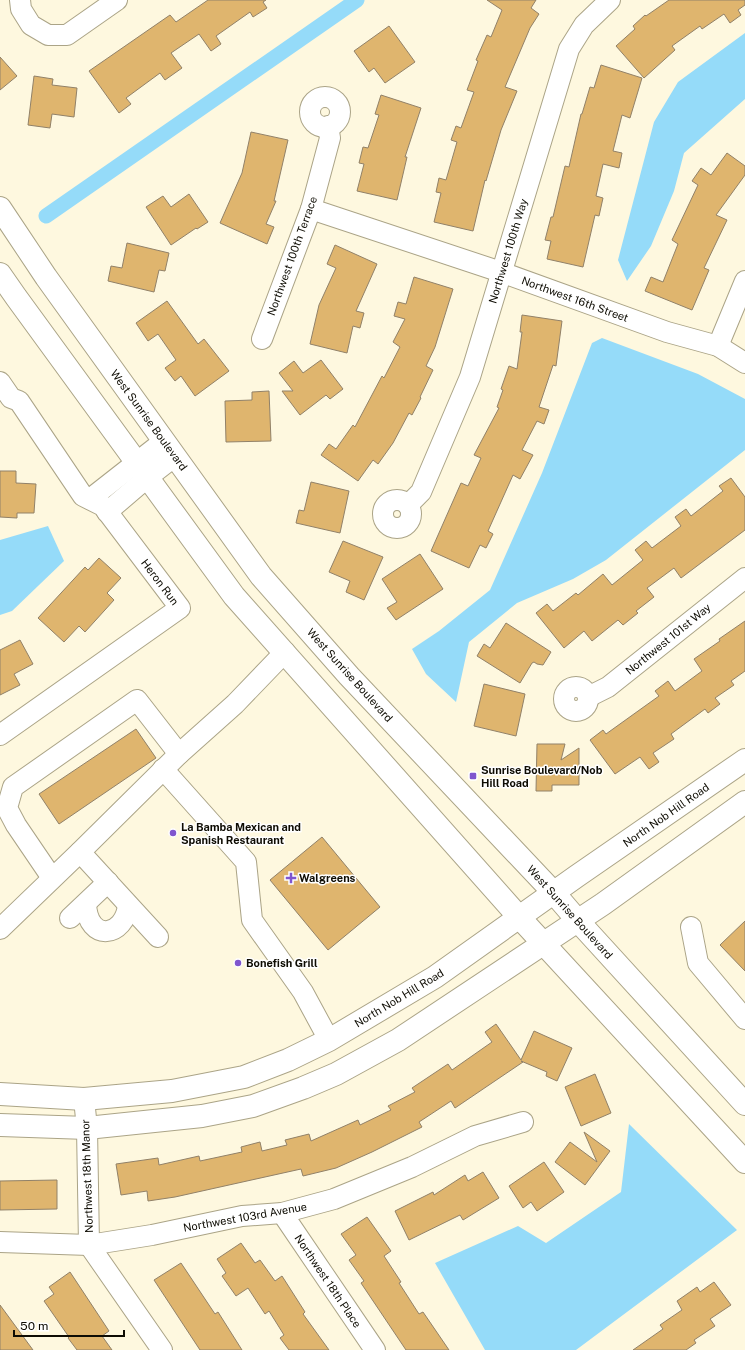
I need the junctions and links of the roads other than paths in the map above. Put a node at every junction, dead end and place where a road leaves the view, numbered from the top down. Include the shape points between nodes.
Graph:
1 (20, 0) edge
2 (117, 0) edge
3 (610, 0) edge
4 (328, 126) dead end
5 (0, 208) edge
6 (311, 209) junction
7 (501, 272) junction
8 (0, 274) edge
9 (745, 281) edge
10 (262, 339) dead end
11 (718, 346) junction
12 (745, 363) edge
13 (0, 382) edge
14 (6, 402) edge
15 (170, 449) junction
16 (142, 470) junction
17 (90, 500) junction
18 (408, 505) dead end
19 (108, 512) junction
20 (745, 578) edge
21 (284, 652) junction
22 (588, 697) dead end
23 (0, 735) edge
24 (178, 754) junction
25 (745, 760) edge
26 (164, 770) junction
27 (745, 802) edge
28 (80, 852) junction
29 (52, 878) junction
30 (108, 882) junction
31 (554, 893) junction
32 (86, 904) junction
33 (128, 905) junction
34 (519, 917) junction
35 (70, 918) dead end
36 (578, 921) junction
37 (691, 927) dead end
38 (0, 928) edge
39 (158, 937) dead end
40 (544, 944) junction
41 (745, 1019) edge
42 (329, 1040) junction
43 (0, 1094) edge
44 (84, 1099) junction
45 (745, 1104) edge
46 (523, 1122) dead end
47 (0, 1125) edge
48 (87, 1128) junction
49 (745, 1162) edge
50 (282, 1213) junction
51 (0, 1242) edge
52 (89, 1245) junction
53 (162, 1350) edge
54 (375, 1350) edge

1 - 2 street via 21,9 31,25 48,35 67,35
3 - 7 street, Northwest 100th Way via 584,24 569,49
4 - 6 street, Northwest 100th Terrace via 330,138
5 - 15 main road, West Sunrise Boulevard via 46,277
6 - 7 street, Northwest 16th Street
6 - 10 street, Northwest 100th Terrace
7 - 11 street, Northwest 16th Street via 666,332
7 - 18 street, Northwest 100th Way via 470,377 421,492
8 - 16 main road
9 - 11 street
11 - 12 street, Northwest 16th Street
13 - 14 street, Heron Run
14 - 17 street, Heron Run via 18,401 83,496
15 - 16 street
15 - 31 main road, West Sunrise Boulevard via 272,588 349,676
16 - 17 street
16 - 19 street
16 - 21 main road via 234,596
17 - 19 street, Heron Run via 103,506
19 - 23 street, Heron Run via 180,608
20 - 22 street, Northwest 101st Way via 608,687
21 - 24 street via 235,704
21 - 34 main road
24 - 26 street
24 - 29 street via 137,700 13,787 7,808
25 - 31 main road, North Nob Hill Road
26 - 28 street
26 - 42 street via 246,862 252,920 303,992
27 - 36 main road
28 - 29 street
28 - 30 street
29 - 38 street
30 - 32 street
30 - 33 street
31 - 34 main road, North Nob Hill Road
31 - 36 main road, West Sunrise Boulevard
32 - 33 street via 90,923 105,932 120,925
32 - 35 street
33 - 39 street
34 - 40 main road
34 - 42 main road, North Nob Hill Road via 435,977
36 - 40 main road
36 - 45 main road, West Sunrise Boulevard
37 - 41 street via 698,964
40 - 48 main road via 398,1040 336,1074 303,1088 253,1106 202,1116
40 - 49 main road
42 - 44 main road, North Nob Hill Road via 244,1077 172,1091
43 - 44 main road, North Nob Hill Road
44 - 48 street, Northwest 18th Manor
46 - 50 street, Northwest 103rd Avenue via 474,1136 412,1167 334,1199
47 - 48 main road
48 - 52 street, Northwest 18th Manor
50 - 52 street, Northwest 103rd Avenue via 242,1216
50 - 54 street, Northwest 18th Place
51 - 52 street, Northwest 103rd Avenue
52 - 53 street, Northwest 18th Manor

